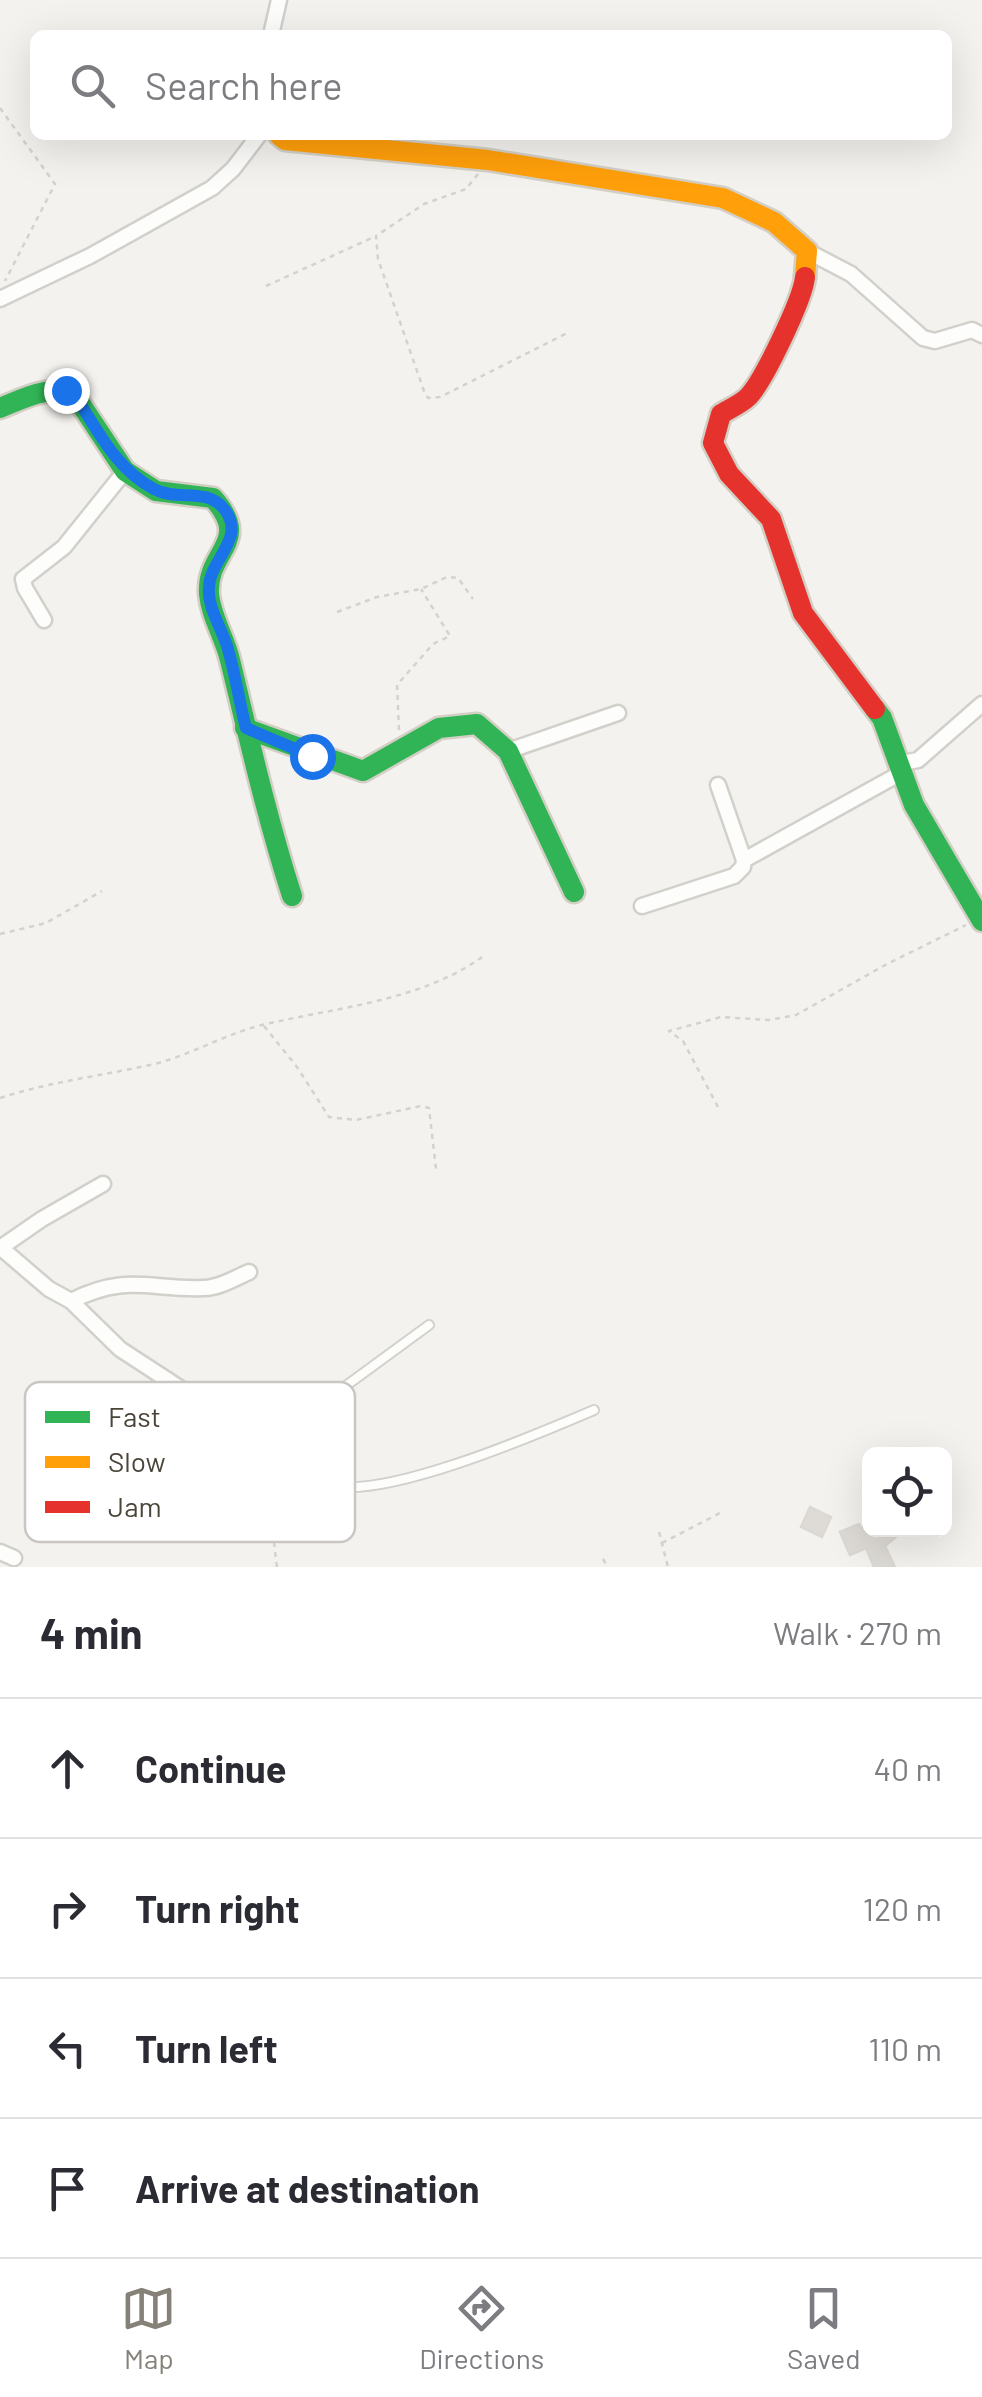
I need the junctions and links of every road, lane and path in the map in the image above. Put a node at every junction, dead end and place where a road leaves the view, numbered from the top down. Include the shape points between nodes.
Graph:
1 (279, 0) edge
2 (272, 30) edge
3 (0, 108) edge
4 (255, 140) edge
5 (284, 140) edge
6 (488, 160) junction
7 (376, 236) junction
8 (806, 251) junction
9 (266, 286) dead end
10 (0, 291) edge
11 (0, 299) edge
12 (569, 332) dead end
13 (982, 335) edge
14 (0, 408) edge
15 (125, 471) junction
16 (421, 588) junction
17 (473, 599) dead end
18 (337, 612) dead end
19 (44, 620) dead end
20 (982, 704) edge
21 (618, 714) dead end
22 (246, 728) junction
23 (400, 751) junction
24 (508, 752) junction
25 (899, 768) junction
26 (718, 785) dead end
27 (744, 860) junction
28 (102, 891) dead end
29 (574, 892) dead end
30 (292, 896) dead end
31 (642, 906) dead end
32 (981, 920) edge
33 (0, 934) edge
34 (484, 956) dead end
35 (263, 1024) junction
36 (0, 1090) edge
37 (1, 1097) edge
38 (718, 1107) dead end
39 (436, 1169) dead end
40 (103, 1184) dead end
41 (0, 1248) edge
42 (249, 1272) dead end
43 (72, 1302) junction
44 (429, 1325) dead end
45 (171, 1382) edge
46 (351, 1382) edge
47 (594, 1410) dead end
48 (355, 1487) edge
49 (722, 1512) dead end
50 (660, 1532) dead end
51 (273, 1542) edge
52 (662, 1543) junction
53 (602, 1559) dead end
54 (277, 1567) edge
55 (608, 1567) edge
56 (668, 1567) edge

1 - 2 street
3 - 10 path via 56,184
4 - 11 street via 212,188
5 - 6 street
6 - 7 path via 466,189 424,204
6 - 8 street via 724,198 774,222
7 - 9 path
7 - 12 path via 378,259 428,398
8 - 13 street via 851,274 923,338 972,330
8 - 25 street via 804,289 792,319 748,396 721,414 714,443 729,474 772,519 804,613 882,718
14 - 15 street via 66,390
15 - 19 street via 64,547 24,578
15 - 22 street via 156,491 213,498 229,516 230,544 208,590
16 - 17 path via 458,578
16 - 18 path
16 - 23 path via 450,636 433,644 397,684
20 - 25 street via 918,760
21 - 24 street
22 - 23 street via 363,771
22 - 30 street
23 - 24 street via 439,728 476,724
24 - 29 street
25 - 27 street
25 - 32 street
26 - 27 street
27 - 31 street via 739,873 725,881
28 - 33 path via 46,923
32 - 38 path via 796,1015 720,1018 670,1031 683,1041
34 - 35 path via 419,988
35 - 37 path via 153,1064
35 - 39 path via 329,1117 356,1120 428,1108
36 - 37 path
40 - 41 street
41 - 43 street
42 - 43 street via 202,1288 128,1283
43 - 45 street via 120,1349
44 - 46 lane
47 - 48 lane via 392,1483
49 - 52 path
50 - 52 path
51 - 54 path
52 - 56 path
53 - 55 path

